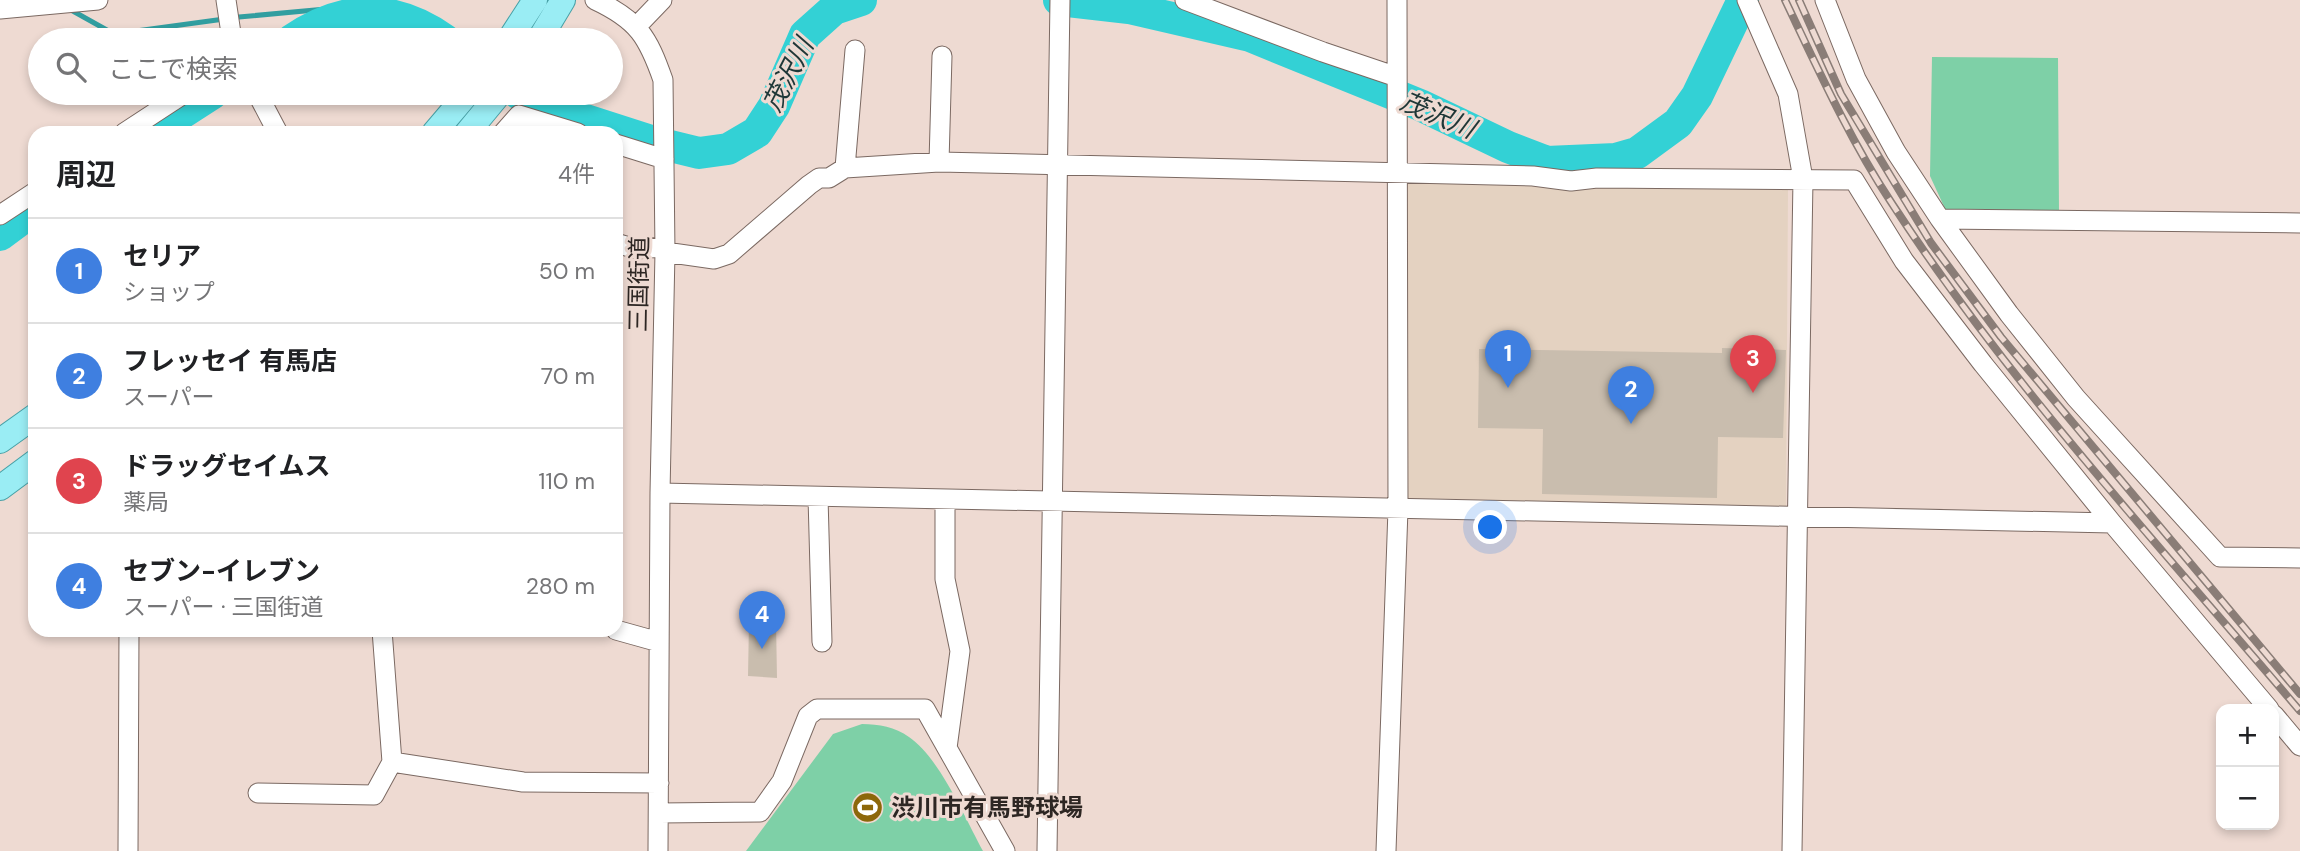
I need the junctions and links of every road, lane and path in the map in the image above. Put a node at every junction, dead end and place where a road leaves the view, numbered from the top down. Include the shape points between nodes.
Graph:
1 (98, 0) edge
2 (226, 0) edge
3 (535, 0) edge
4 (563, 0) edge
5 (596, 0) edge
6 (662, 0) edge
7 (1185, 0) edge
8 (1397, 0) edge
9 (1747, 0) edge
10 (1825, 0) edge
11 (1060, 6) edge
12 (0, 9) edge
13 (637, 26) junction
14 (230, 28) edge
15 (517, 28) edge
16 (546, 28) edge
17 (855, 50) dead end
18 (942, 56) dead end
19 (1397, 78) junction
20 (167, 105) edge
21 (263, 105) edge
22 (458, 105) edge
23 (490, 105) edge
24 (135, 126) edge
25 (274, 126) edge
26 (440, 126) edge
27 (473, 126) edge
28 (509, 126) edge
29 (555, 126) edge
30 (623, 146) edge
31 (664, 159) junction
32 (939, 162) junction
33 (1058, 165) junction
34 (845, 168) junction
35 (1398, 172) junction
36 (1803, 179) junction
37 (28, 197) edge
38 (0, 215) edge
39 (1940, 219) junction
40 (2300, 223) edge
41 (623, 245) edge
42 (664, 249) junction
43 (28, 421) edge
44 (0, 441) edge
45 (28, 468) edge
46 (0, 488) edge
47 (660, 493) junction
48 (817, 497) junction
49 (945, 500) junction
50 (1051, 502) junction
51 (1398, 509) junction
52 (1797, 517) junction
53 (2112, 523) junction
54 (2300, 558) edge
55 (623, 632) edge
56 (129, 637) edge
57 (382, 637) edge
58 (659, 642) junction
59 (822, 642) dead end
60 (2265, 704) edge
61 (2279, 721) edge
62 (2300, 746) edge
63 (947, 748) junction
64 (391, 762) junction
65 (659, 783) junction
66 (258, 793) dead end
67 (659, 813) junction
68 (128, 851) edge
69 (658, 851) edge
70 (1005, 851) edge
71 (1047, 851) edge
72 (1386, 851) edge
73 (1792, 851) edge

1 - 12 street
2 - 14 street
3 - 15 main road
4 - 16 main road
5 - 13 street, 三国街道
6 - 13 street
7 - 19 street
8 - 19 street
9 - 36 street via 1788,94
10 - 39 street via 1856,79
11 - 33 street
13 - 31 street, 三国街道 via 663,80
17 - 34 street
18 - 32 street
19 - 35 street
20 - 24 street
21 - 25 street
22 - 26 main road
23 - 27 main road
28 - 29 street via 519,115
30 - 31 street
31 - 42 street, 三国街道
32 - 33 street
32 - 34 street
33 - 35 street
33 - 50 street
34 - 42 street via 809,185 729,254 714,259
35 - 36 street via 1571,181
35 - 51 street
36 - 52 street
36 - 53 street via 1854,180 1904,261
37 - 38 street
39 - 40 street
39 - 54 street via 2077,398 2220,557
41 - 42 street
42 - 47 street, 三国街道
43 - 44 main road
45 - 46 main road
47 - 48 street
47 - 58 street, 三国街道
48 - 49 street
48 - 59 street
49 - 50 street
49 - 63 street via 945,579 960,651
50 - 51 street
50 - 71 street
51 - 52 street
51 - 72 street
52 - 53 street
52 - 73 street
53 - 60 street
55 - 58 street
56 - 68 street
57 - 64 street
58 - 65 street, 三国街道
61 - 62 street
63 - 67 street via 925,709 817,709 808,716 782,781 760,812
63 - 70 street
64 - 65 street via 523,782
64 - 66 street via 374,794
65 - 67 street, 三国街道
67 - 69 street, 三国街道

